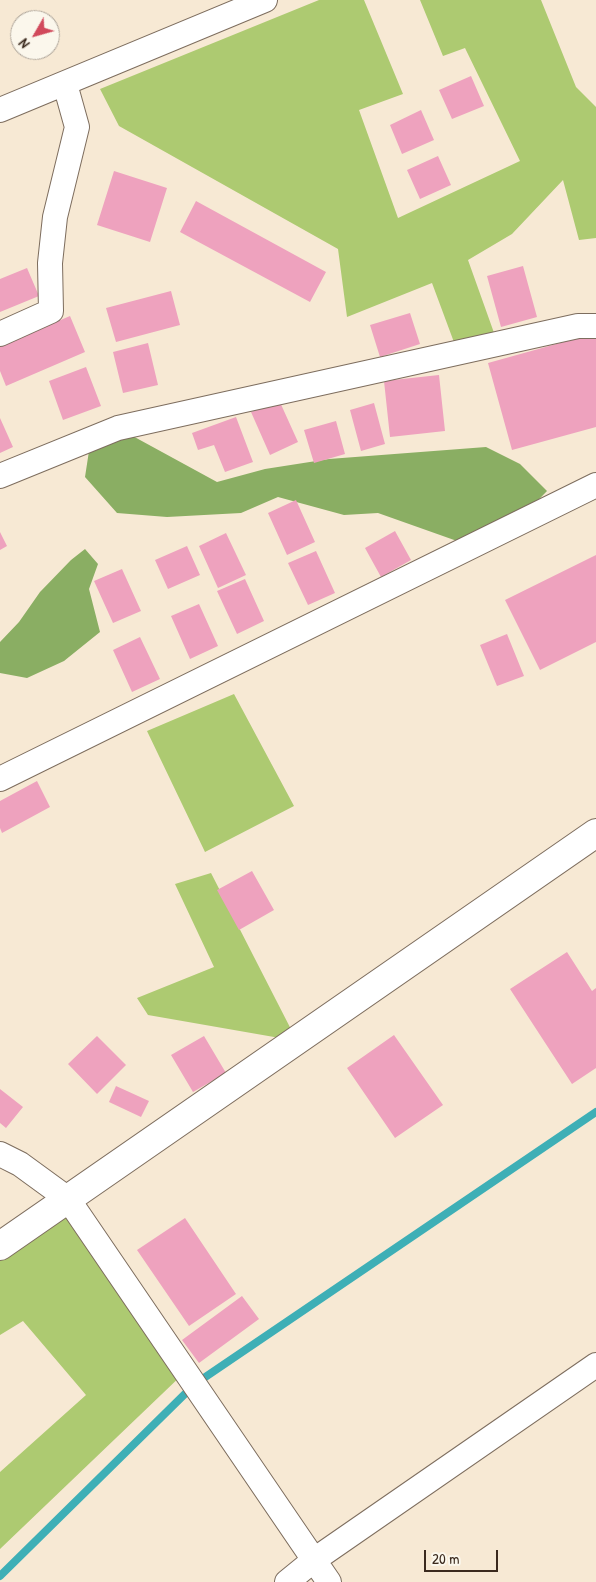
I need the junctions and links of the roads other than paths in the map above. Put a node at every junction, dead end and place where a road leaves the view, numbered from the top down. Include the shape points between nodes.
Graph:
1 (265, 0) edge
2 (65, 84) junction
3 (0, 110) edge
4 (596, 326) edge
5 (0, 334) edge
6 (0, 476) edge
7 (596, 485) edge
8 (0, 779) edge
9 (596, 833) edge
10 (0, 1154) edge
11 (68, 1199) junction
12 (0, 1246) edge
13 (596, 1365) edge
14 (314, 1560) junction
15 (287, 1582) edge
16 (329, 1582) edge

1 - 2 street
2 - 3 street
2 - 5 street via 77,127 55,216 50,263 51,311
4 - 6 street via 578,326 118,428
7 - 8 street
9 - 11 street
10 - 11 street via 20,1164
11 - 12 street
11 - 14 street
13 - 14 street
14 - 15 street
14 - 16 street

